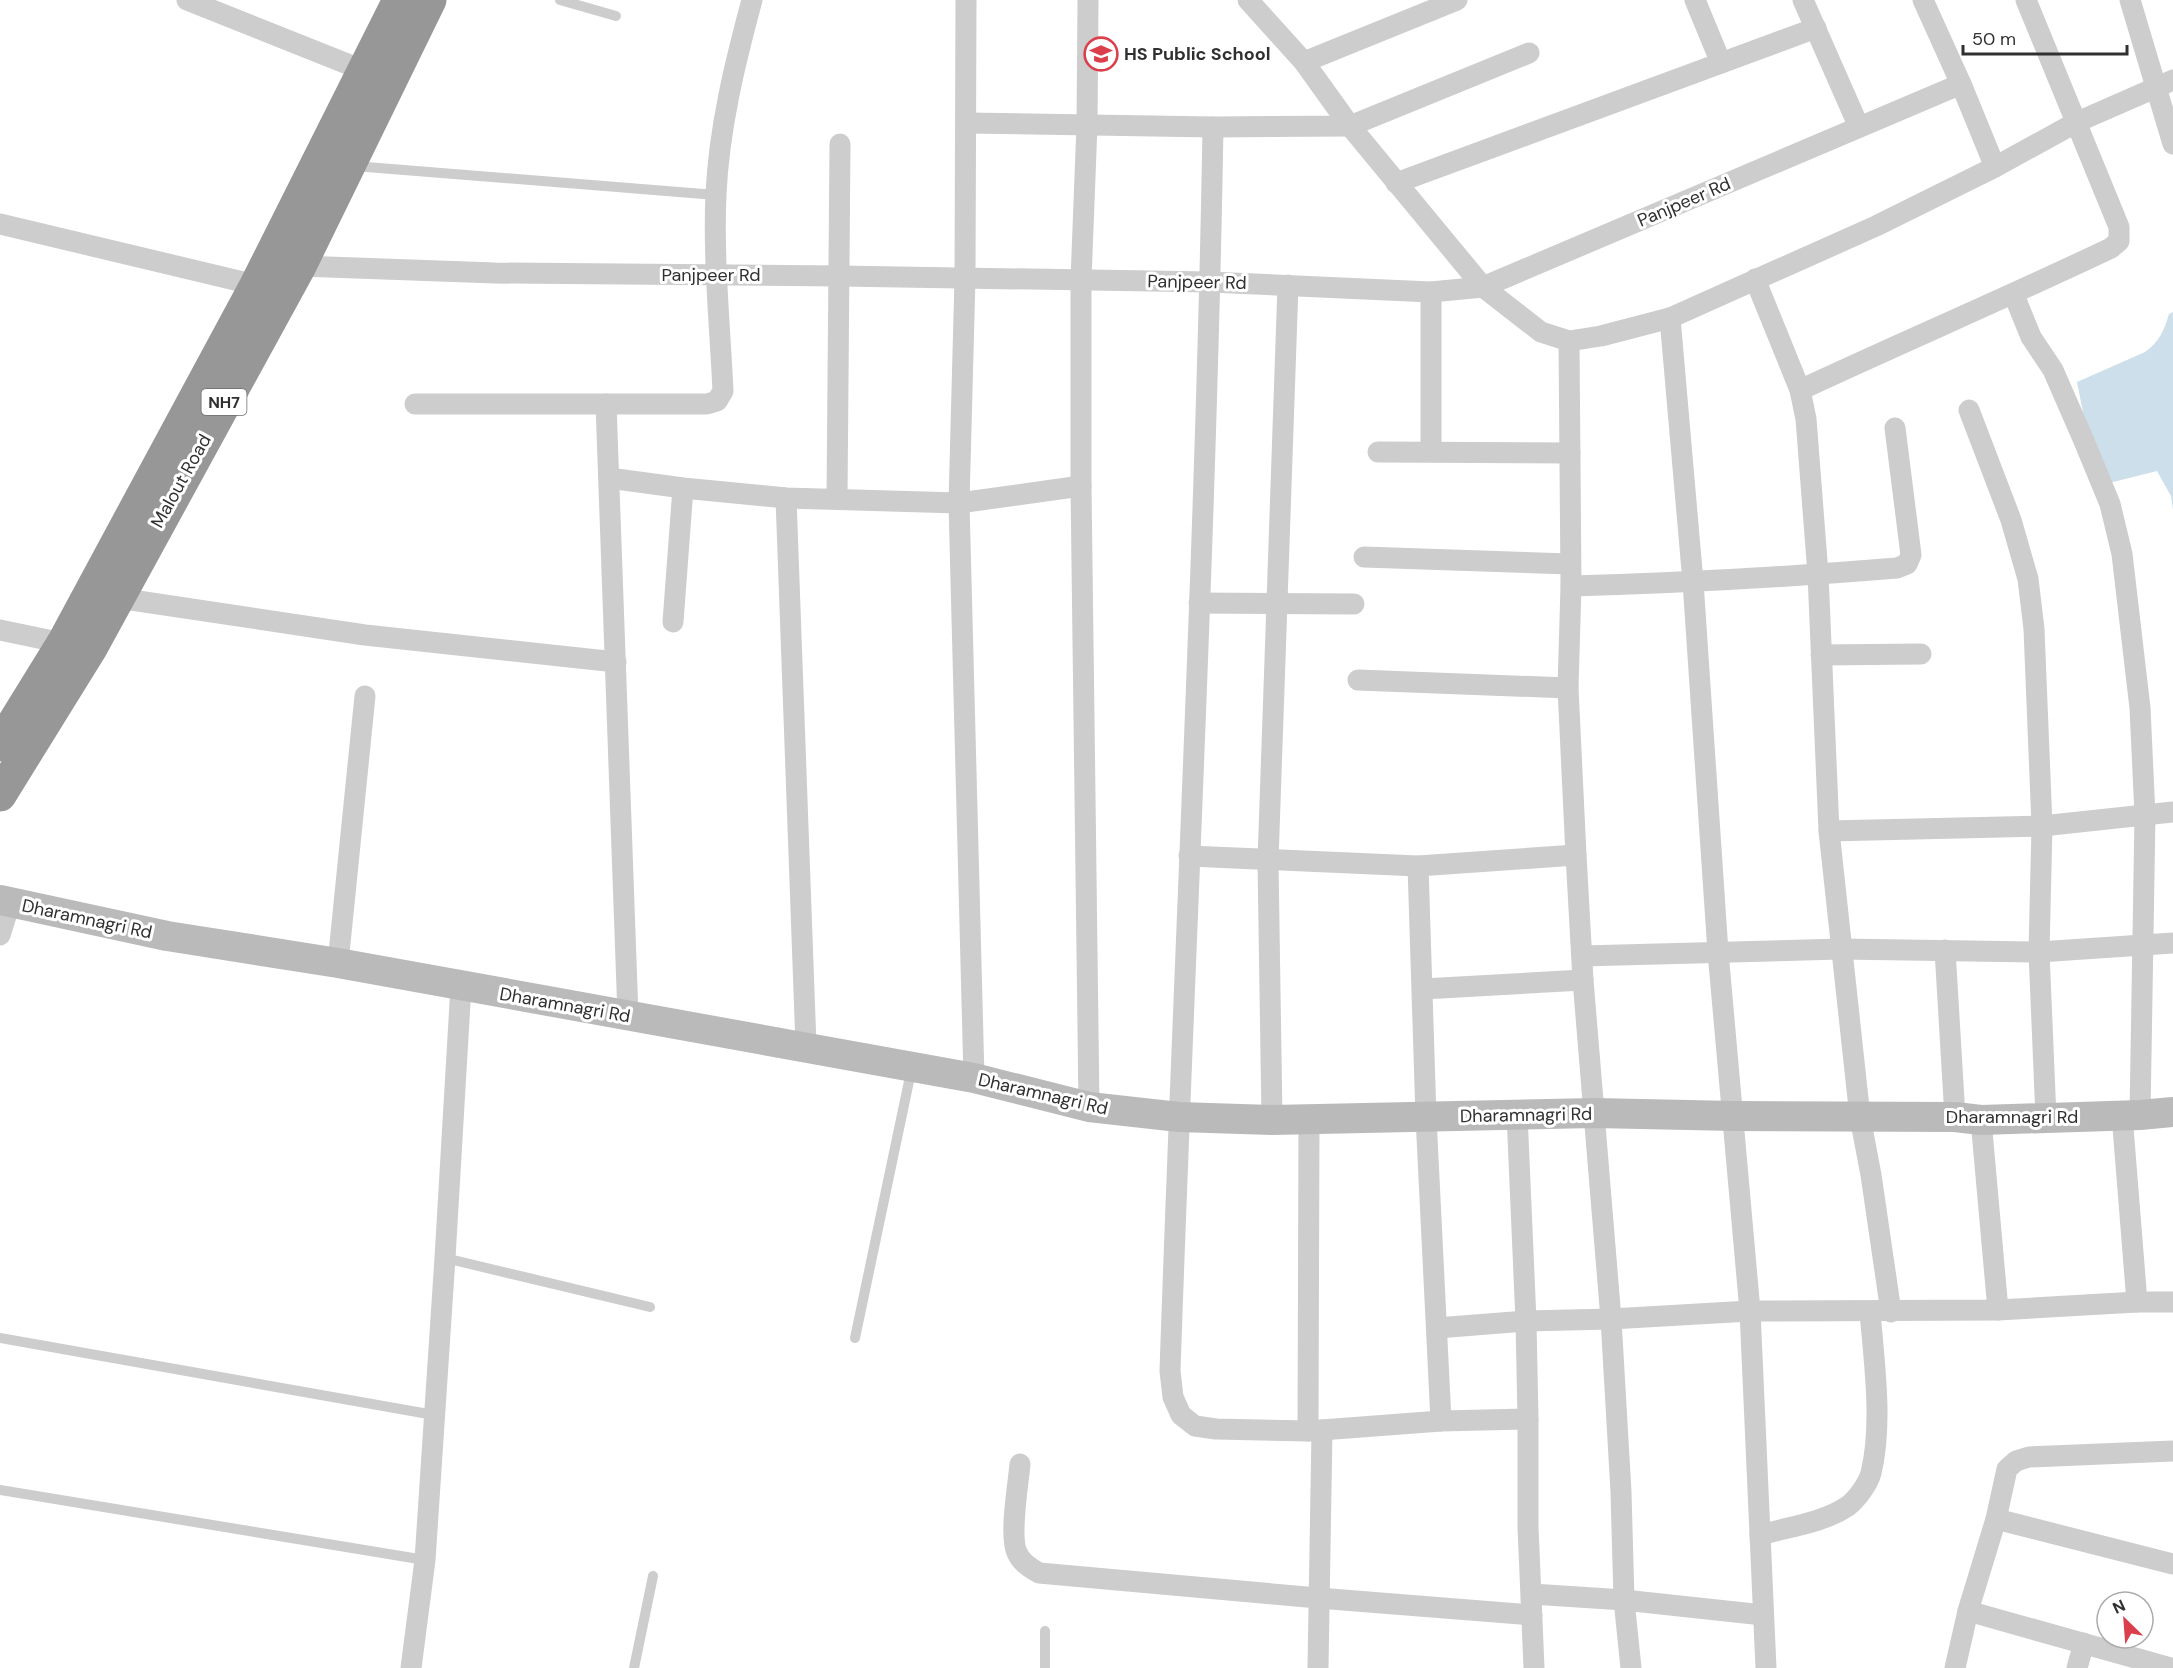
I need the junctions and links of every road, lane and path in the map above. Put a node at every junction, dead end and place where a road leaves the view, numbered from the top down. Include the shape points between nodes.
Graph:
1 (187, 0) edge
2 (399, 0) edge
3 (430, 0) edge
4 (560, 0) edge
5 (752, 0) edge
6 (966, 0) edge
7 (1088, 0) edge
8 (1457, 0) edge
9 (1695, 0) edge
10 (1803, 0) edge
11 (1923, 0) edge
12 (2026, 0) edge
13 (2130, 0) edge
14 (1257, 2) edge
15 (616, 16) dead end
16 (1816, 28) junction
17 (1529, 53) dead end
18 (1304, 62) junction
19 (1721, 63) junction
20 (365, 70) junction
21 (1961, 84) junction
22 (2164, 84) edge
23 (967, 123) junction
24 (2075, 123) junction
25 (1087, 125) junction
26 (1350, 126) junction
27 (1213, 127) junction
28 (1859, 127) junction
29 (840, 144) dead end
30 (2173, 144) edge
31 (348, 165) junction
32 (1995, 167) junction
33 (1396, 183) junction
34 (716, 195) junction
35 (0, 224) edge
36 (300, 266) junction
37 (718, 275) junction
38 (840, 276) junction
39 (965, 278) junction
40 (1755, 279) junction
41 (1081, 280) junction
42 (1210, 282) junction
43 (256, 285) junction
44 (1288, 285) junction
45 (1483, 286) junction
46 (1431, 292) junction
47 (2014, 295) junction
48 (1670, 318) junction
49 (1569, 341) junction
50 (1800, 390) junction
51 (415, 404) dead end
52 (606, 404) junction
53 (1969, 410) dead end
54 (1895, 428) dead end
55 (1431, 451) junction
56 (1378, 452) dead end
57 (1570, 453) junction
58 (609, 478) junction
59 (1080, 486) junction
60 (683, 488) junction
61 (786, 498) junction
62 (837, 499) junction
63 (959, 503) junction
64 (1364, 557) dead end
65 (1570, 564) junction
66 (1818, 574) junction
67 (1693, 582) junction
68 (1570, 586) junction
69 (118, 598) junction
70 (1199, 603) junction
71 (1277, 604) junction
72 (1354, 604) dead end
73 (672, 622) dead end
74 (0, 630) edge
75 (76, 645) junction
76 (1921, 654) dead end
77 (1821, 655) junction
78 (616, 662) junction
79 (1358, 680) dead end
80 (1569, 688) junction
81 (365, 696) dead end
82 (0, 745) edge
83 (0, 795) edge
84 (2173, 812) edge
85 (2145, 815) junction
86 (2042, 825) junction
87 (1829, 831) junction
88 (1576, 855) junction
89 (1189, 856) junction
90 (1268, 861) junction
91 (1418, 866) junction
92 (5, 902) edge
93 (0, 935) edge
94 (2173, 943) edge
95 (2142, 946) junction
96 (1841, 949) junction
97 (1945, 950) junction
98 (1718, 952) junction
99 (2039, 952) junction
100 (1582, 956) junction
101 (338, 963) junction
102 (1583, 980) junction
103 (460, 986) junction
104 (1423, 989) junction
105 (628, 1016) junction
106 (806, 1046) junction
107 (912, 1067) junction
108 (974, 1078) junction
109 (1089, 1107) junction
110 (2173, 1112) edge
111 (1595, 1113) junction
112 (1517, 1114) junction
113 (2131, 1115) junction
114 (1734, 1116) junction
115 (1179, 1117) junction
116 (1426, 1117) junction
117 (1860, 1117) junction
118 (2046, 1118) junction
119 (1309, 1119) junction
120 (1968, 1119) junction
121 (1272, 1120) junction
122 (445, 1258) junction
123 (2137, 1302) junction
124 (2173, 1302) edge
125 (650, 1307) dead end
126 (1998, 1310) junction
127 (1750, 1311) junction
128 (1880, 1312) junction
129 (1611, 1319) junction
130 (1526, 1321) junction
131 (1437, 1328) junction
132 (0, 1338) edge
133 (855, 1338) dead end
134 (434, 1415) junction
135 (1528, 1419) junction
136 (1441, 1421) junction
137 (1315, 1431) junction
138 (2173, 1451) edge
139 (1020, 1464) dead end
140 (0, 1490) edge
141 (1996, 1519) junction
142 (1760, 1535) junction
143 (425, 1560) junction
144 (2173, 1564) edge
145 (653, 1576) dead end
146 (1318, 1598) junction
147 (1624, 1600) junction
148 (1532, 1604) junction
149 (1968, 1611) junction
150 (1763, 1615) junction
151 (1046, 1631) dead end
152 (2084, 1642) junction
153 (411, 1668) edge
154 (634, 1668) edge
155 (1045, 1668) edge
156 (1318, 1668) edge
157 (1534, 1668) edge
158 (1631, 1668) edge
159 (1766, 1668) edge
160 (1955, 1668) edge
161 (2077, 1668) edge
162 (2171, 1668) edge

1 - 20 street
2 - 20 highway, Malout Road / NH7
3 - 31 highway, Malout Road / NH7
4 - 15 lane
5 - 34 street via 730,91
6 - 23 street
7 - 25 street
8 - 18 street
9 - 19 street
10 - 16 street
11 - 21 street
12 - 24 street
13 - 22 street
14 - 18 street
16 - 19 street
16 - 28 street
17 - 26 street
18 - 26 street
19 - 33 street
20 - 43 highway, Malout Road / NH7
21 - 28 street, Panjpeer Rd
21 - 32 street
22 - 24 street
22 - 30 street
23 - 25 street
23 - 39 street
24 - 32 street
24 - 47 street via 2119,227 2119,241
25 - 27 street
25 - 41 street
26 - 27 street
26 - 33 street
27 - 42 street
28 - 45 street, Panjpeer Rd
29 - 38 street
31 - 34 lane
31 - 36 highway, Malout Road / NH7
32 - 40 street via 1876,226
33 - 45 street
34 - 37 street
35 - 43 street
36 - 37 street, Panjpeer Rd
36 - 69 highway, Malout Road / NH7
37 - 38 street, Panjpeer Rd
37 - 52 street via 723,391 717,401
38 - 39 street, Panjpeer Rd
38 - 62 street
39 - 41 street, Panjpeer Rd
39 - 63 street
40 - 48 street
40 - 50 street
41 - 42 street, Panjpeer Rd
41 - 59 street
42 - 44 street, Panjpeer Rd
42 - 70 street
43 - 75 highway, Malout Road / NH7
44 - 46 street, Panjpeer Rd
44 - 71 street
45 - 46 street, Panjpeer Rd
45 - 49 street via 1541,332
46 - 55 street
47 - 50 street
47 - 85 street via 2031,337 2053,370 2110,504 2130,608
48 - 49 street
48 - 67 street
49 - 57 street
50 - 66 street via 1806,419
51 - 52 street
52 - 58 street
53 - 86 street via 2011,520 2028,579 2034,629
54 - 66 street via 1911,555 1907,564
55 - 56 street
55 - 57 street
57 - 65 street
58 - 60 street
58 - 78 street
59 - 63 street
59 - 109 street
60 - 61 street
60 - 73 street
61 - 62 street
61 - 106 street
62 - 63 street
63 - 108 street
64 - 65 street
65 - 68 street
66 - 67 street
66 - 77 street
67 - 68 street
67 - 98 street
68 - 80 street
69 - 75 highway, Malout Road / NH7
69 - 78 street via 366,635
70 - 71 street
70 - 89 street
71 - 72 street
71 - 90 street
74 - 75 street
75 - 82 highway, Malout Road / NH7
75 - 83 highway, Malout Road / NH7
76 - 77 street
77 - 87 street
78 - 105 street
79 - 80 street
80 - 88 street
81 - 101 street
84 - 85 street
85 - 86 street
85 - 95 street
86 - 87 street
86 - 99 street
87 - 96 street
88 - 91 street
88 - 100 street
89 - 90 street
89 - 115 street
90 - 91 street
90 - 121 street
91 - 104 street
92 - 93 street
92 - 101 street, Dharamnagri Rd via 166,936
94 - 95 street
95 - 99 street
95 - 113 street
96 - 97 street
96 - 98 street
96 - 117 street
97 - 99 street
97 - 120 street
98 - 100 street
98 - 114 street
99 - 118 street
100 - 102 street
101 - 103 street, Dharamnagri Rd
102 - 104 street
102 - 111 street
103 - 105 street, Dharamnagri Rd
103 - 122 street
104 - 116 street
105 - 106 street, Dharamnagri Rd
106 - 107 street, Dharamnagri Rd
107 - 108 street, Dharamnagri Rd
107 - 133 lane
108 - 109 street, Dharamnagri Rd
109 - 115 street, Dharamnagri Rd
110 - 113 street, Dharamnagri Rd
111 - 112 street, Dharamnagri Rd
111 - 114 street, Dharamnagri Rd
111 - 129 street
112 - 116 street, Dharamnagri Rd
112 - 130 street
113 - 118 street, Dharamnagri Rd
113 - 123 street
114 - 117 street, Dharamnagri Rd
114 - 127 street
115 - 121 street, Dharamnagri Rd
115 - 137 street via 1170,1371 1173,1397 1181,1415 1195,1426
116 - 119 street, Dharamnagri Rd
116 - 131 street
117 - 120 street, Dharamnagri Rd
117 - 128 street via 1871,1175
118 - 120 street, Dharamnagri Rd
119 - 121 street, Dharamnagri Rd
119 - 137 street
120 - 126 street
122 - 125 lane
122 - 134 street
123 - 124 street
123 - 126 street
126 - 128 street
127 - 128 street
127 - 129 street
127 - 142 street
128 - 142 street via 1875,1441 1871,1474 1863,1489 1848,1506 1817,1520
129 - 130 street
129 - 147 street
130 - 131 street
130 - 135 street
131 - 136 street
132 - 134 lane
134 - 143 street
135 - 136 street
135 - 148 street
136 - 137 street
137 - 146 street
138 - 141 street via 2030,1457 2016,1461 2007,1469
139 - 146 street via 1016,1551 1026,1566 1039,1573
140 - 143 lane
141 - 144 street
141 - 149 street
142 - 150 street
143 - 153 street
145 - 154 lane
146 - 148 street
146 - 156 street
147 - 148 street
147 - 150 street
147 - 158 street
148 - 157 street
149 - 152 street
149 - 160 street
150 - 159 street
151 - 155 lane
152 - 161 street
152 - 162 street

